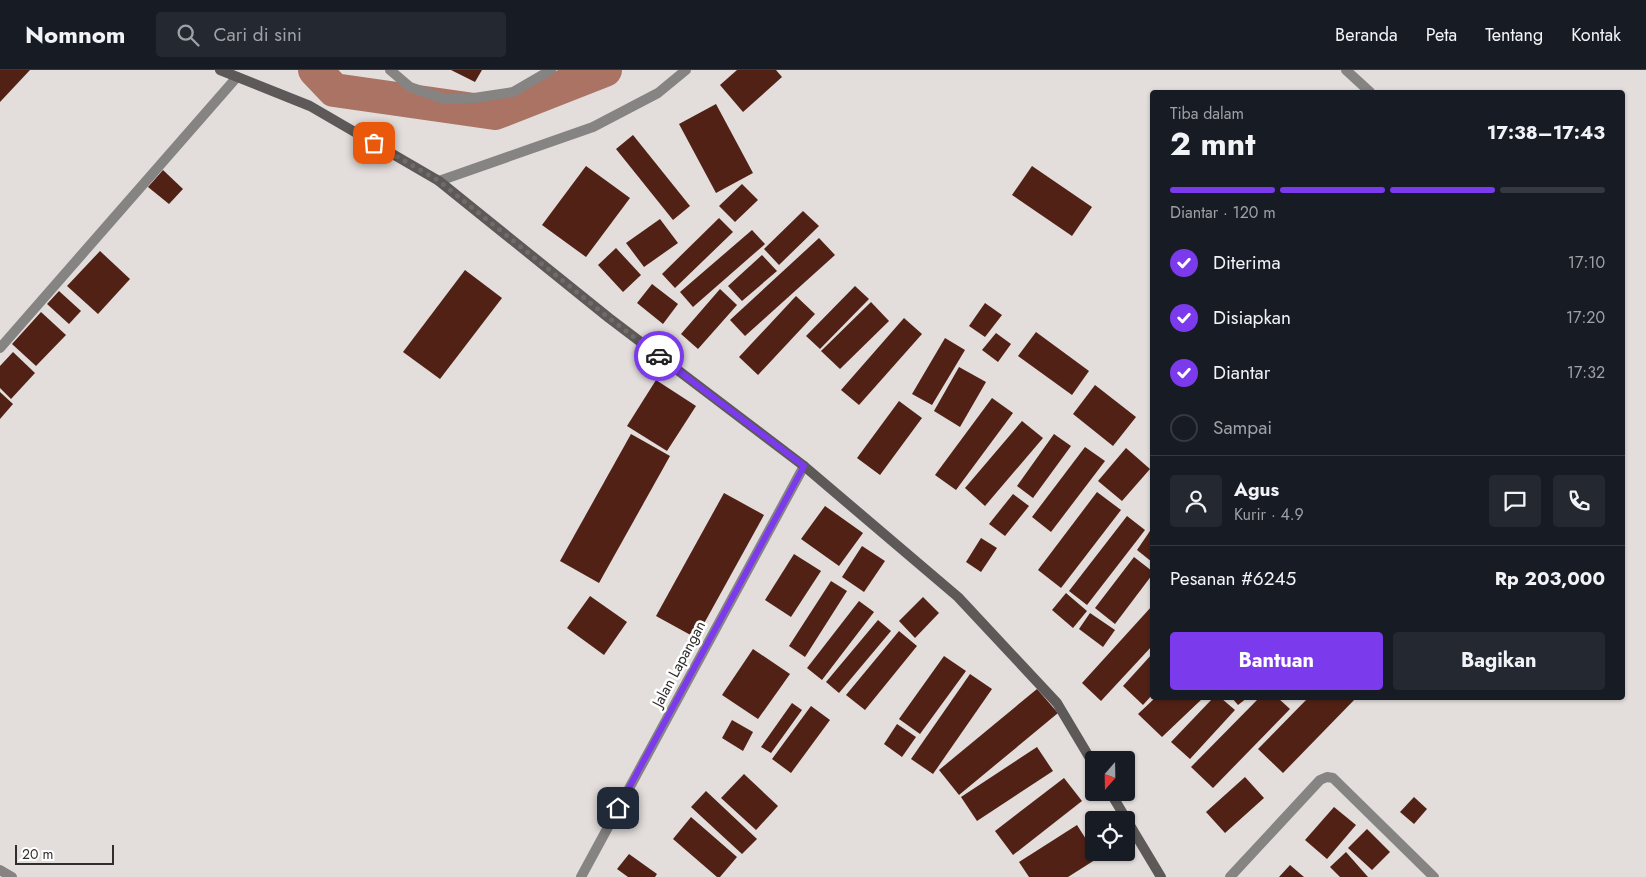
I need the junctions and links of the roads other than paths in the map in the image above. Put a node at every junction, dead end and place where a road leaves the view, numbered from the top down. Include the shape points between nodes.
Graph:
1 (220, 70) edge
2 (390, 70) edge
3 (552, 70) edge
4 (686, 70) edge
5 (1346, 70) edge
6 (237, 77) junction
7 (1368, 90) edge
8 (439, 181) junction
9 (0, 348) edge
10 (804, 466) junction
11 (1086, 751) edge
12 (1115, 801) edge
13 (0, 870) edge
14 (12, 877) edge
15 (581, 877) edge
16 (1161, 877) edge
17 (1230, 877) edge
18 (1434, 877) edge

1 - 6 street
2 - 3 street via 410,87 444,99 513,92
4 - 8 street via 658,92 593,127
5 - 7 street
6 - 8 street via 310,106
6 - 9 street
8 - 10 street via 609,318
10 - 11 street via 958,597 1057,703
10 - 15 street, Jalan Lapangan
12 - 16 street
13 - 14 street
17 - 18 street via 1326,776 1333,778

